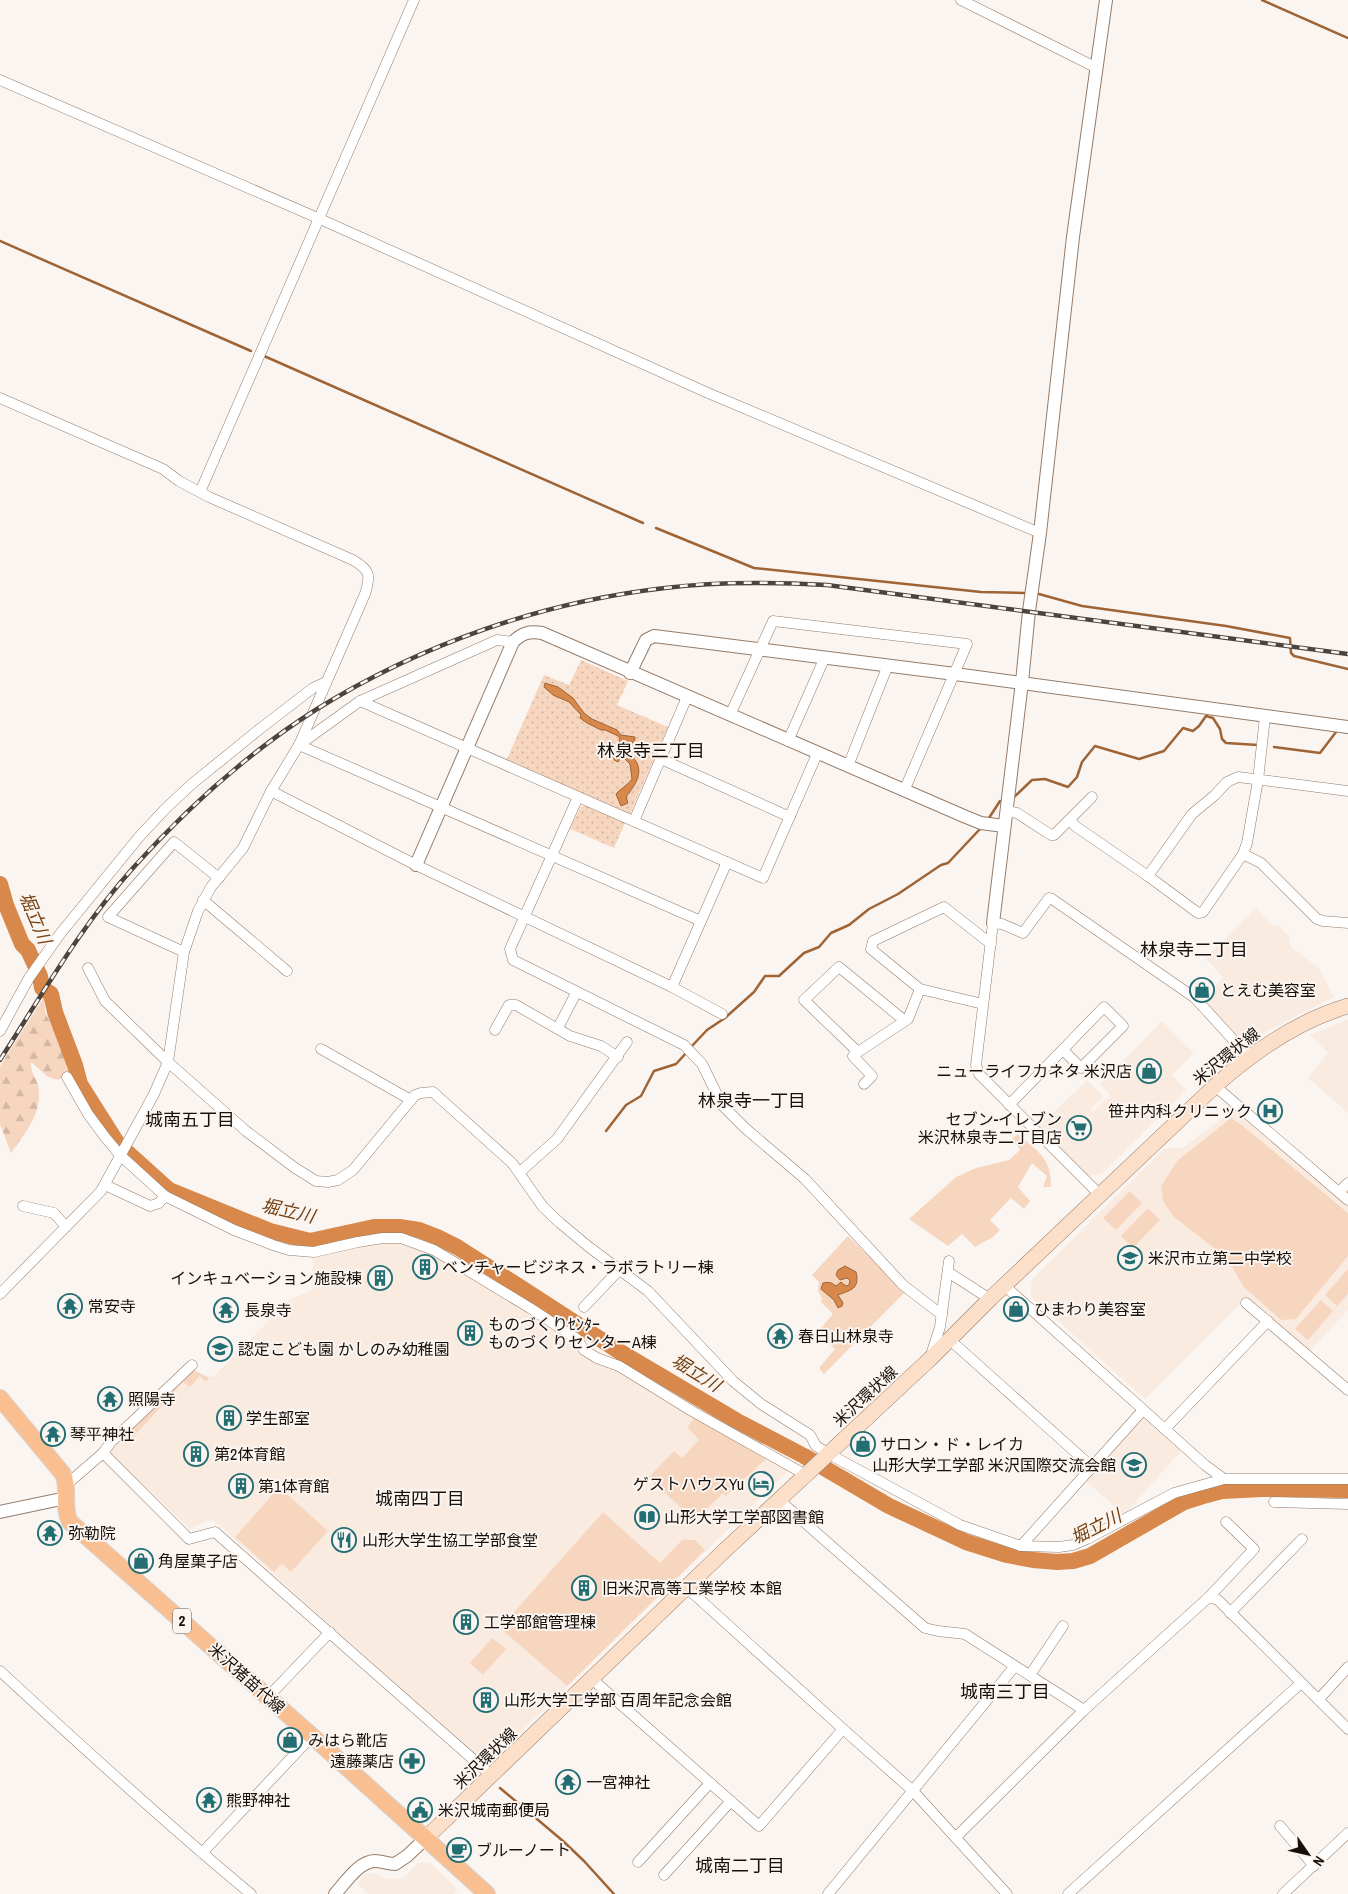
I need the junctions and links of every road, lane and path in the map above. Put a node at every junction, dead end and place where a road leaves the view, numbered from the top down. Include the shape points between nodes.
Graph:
1 (414, 0) edge
2 (961, 0) edge
3 (1106, 0) edge
4 (1097, 68) junction
5 (0, 80) edge
6 (320, 219) junction
7 (0, 398) edge
8 (200, 492) junction
9 (1040, 533) junction
10 (513, 642) junction
11 (759, 649) junction
12 (825, 657) junction
13 (888, 665) junction
14 (630, 672) junction
15 (955, 674) junction
16 (326, 682) junction
17 (1022, 682) junction
18 (687, 697) junction
19 (360, 701) junction
20 (730, 716) junction
21 (1265, 717) junction
22 (1348, 726) edge
23 (788, 740) junction
24 (299, 745) junction
25 (467, 747) junction
26 (817, 754) junction
27 (660, 759) junction
28 (848, 766) junction
29 (1258, 780) junction
30 (271, 791) junction
31 (904, 791) junction
32 (1348, 791) edge
33 (578, 797) junction
34 (1092, 797) dead end
35 (441, 808) junction
36 (1006, 811) junction
37 (790, 817) junction
38 (1070, 820) junction
39 (634, 821) junction
40 (1004, 826) junction
41 (1243, 854) junction
42 (552, 855) junction
43 (727, 862) junction
44 (416, 865) junction
45 (1148, 876) junction
46 (219, 878) junction
47 (203, 900) junction
48 (525, 918) junction
49 (702, 921) junction
50 (993, 923) junction
51 (1348, 923) edge
52 (990, 944) junction
53 (184, 952) junction
54 (88, 968) dead end
55 (287, 971) dead end
56 (672, 987) junction
57 (920, 989) junction
58 (576, 993) junction
59 (983, 1004) junction
60 (1348, 1006) edge
61 (722, 1014) dead end
62 (905, 1021) junction
63 (558, 1028) junction
64 (495, 1030) dead end
65 (0, 1031) edge
66 (628, 1042) dead end
67 (321, 1049) dead end
68 (1063, 1050) junction
69 (856, 1051) junction
70 (618, 1057) junction
71 (1249, 1057) junction
72 (168, 1062) junction
73 (67, 1077) dead end
74 (864, 1084) dead end
75 (1215, 1086) junction
76 (411, 1100) junction
77 (1009, 1105) junction
78 (1035, 1130) junction
79 (1026, 1138) dead end
80 (121, 1153) junction
81 (520, 1172) junction
82 (1348, 1183) edge
83 (105, 1185) junction
84 (1339, 1192) junction
85 (1100, 1195) junction
86 (165, 1196) junction
87 (1348, 1200) edge
88 (23, 1206) dead end
89 (66, 1227) junction
90 (619, 1270) junction
91 (1005, 1286) junction
92 (0, 1294) edge
93 (990, 1299) junction
94 (1246, 1303) dead end
95 (584, 1307) dead end
96 (942, 1315) junction
97 (1268, 1322) junction
98 (949, 1339) junction
99 (930, 1359) junction
100 (192, 1365) dead end
101 (1348, 1390) edge
102 (0, 1398) edge
103 (1143, 1410) junction
104 (1165, 1429) junction
105 (103, 1452) junction
106 (827, 1455) junction
107 (1092, 1467) junction
108 (807, 1474) junction
109 (1224, 1479) junction
110 (1348, 1479) edge
111 (66, 1492) junction
112 (779, 1500) junction
113 (1274, 1502) dead end
114 (1348, 1504) edge
115 (0, 1512) edge
116 (1226, 1522) dead end
117 (1302, 1540) dead end
118 (1021, 1546) junction
119 (687, 1588) junction
120 (1209, 1597) junction
121 (1230, 1612) junction
122 (1063, 1626) dead end
123 (330, 1632) junction
124 (1015, 1666) junction
125 (1348, 1668) edge
126 (0, 1671) edge
127 (1030, 1675) junction
128 (592, 1679) junction
129 (1301, 1683) junction
130 (268, 1697) junction
131 (1319, 1699) junction
132 (1084, 1710) junction
133 (842, 1729) junction
134 (1348, 1729) edge
135 (312, 1736) junction
136 (492, 1776) junction
137 (710, 1783) junction
138 (914, 1791) junction
139 (731, 1801) junction
140 (1280, 1826) dead end
141 (1348, 1834) edge
142 (956, 1837) junction
143 (425, 1839) junction
144 (202, 1853) junction
145 (638, 1862) dead end
146 (1314, 1866) junction
147 (664, 1875) dead end
148 (1288, 1892) edge
149 (251, 1894) edge
150 (335, 1894) edge
151 (487, 1894) edge
152 (828, 1894) edge
153 (1007, 1894) edge
154 (1068, 1894) edge

1 - 6 street
2 - 4 street
3 - 4 street
4 - 9 street via 1072,237
5 - 6 street
6 - 8 street
6 - 9 street via 708,393
7 - 8 street via 163,469
8 - 16 street via 353,560 368,572 365,594
9 - 17 street
10 - 14 street via 530,631 542,633
10 - 19 street via 497,640
10 - 25 street
11 - 12 street
11 - 14 street via 654,636 646,640
11 - 15 street via 773,621 967,644
11 - 20 street
12 - 13 street
12 - 23 street
13 - 15 street
13 - 28 street
14 - 18 street
15 - 17 street
15 - 31 street
16 - 24 street
16 - 65 street via 313,688 254,733 166,808 60,934 29,978
17 - 21 street
17 - 36 street
18 - 20 street
18 - 27 street
19 - 24 street
19 - 25 street
20 - 23 street
21 - 22 street
21 - 29 street
23 - 26 street
24 - 30 street
24 - 35 street
25 - 33 street
25 - 35 street
26 - 28 street
26 - 37 street
27 - 37 street
27 - 39 street
28 - 31 street
29 - 32 street
29 - 41 street
29 - 45 street via 1238,777 1227,782 1192,814
30 - 44 street
30 - 46 street via 242,848
31 - 40 street via 973,820
33 - 39 street
33 - 42 street
34 - 38 street
35 - 42 street
35 - 44 street
36 - 38 street via 1017,813 1051,835
36 - 40 street
37 - 43 street via 764,878
38 - 45 street
39 - 43 street
40 - 50 street
41 - 45 street via 1203,912 1198,913
41 - 51 street via 1261,863 1317,919
42 - 48 street
42 - 49 street
43 - 49 street
44 - 48 street
46 - 47 street
46 - 53 street via 174,842 108,917
47 - 53 street
47 - 55 street
48 - 56 street
48 - 58 street via 510,949 513,960
49 - 56 street
50 - 52 street
50 - 71 street via 1023,933 1049,898 1052,899 1196,998
52 - 57 street via 944,907 873,940 871,948
52 - 59 street
53 - 72 street
54 - 72 street via 106,1001
56 - 61 street
57 - 59 street
57 - 62 street
58 - 63 street
58 - 96 street via 684,1045 702,1064 722,1104 805,1179 903,1285
59 - 77 street via 976,1065 979,1074
60 - 71 main road, 米沢環状線 via 1289,1031
62 - 69 street
62 - 69 street via 839,967 804,1000
63 - 64 street via 516,1005 509,1005
63 - 70 street via 570,1036 601,1046
66 - 70 street
67 - 76 street
68 - 68 street via 1104,1007 1123,1026 1081,1068
68 - 77 street
69 - 74 street via 853,1056 872,1076
70 - 81 street via 557,1139
71 - 75 main road, 米沢環状線
72 - 76 street via 246,1131 316,1181 338,1180 353,1170
72 - 80 street
73 - 80 street via 88,1114
75 - 84 street
75 - 85 main road, 米沢環状線
76 - 81 street via 421,1092 433,1092
77 - 78 street
78 - 79 street
78 - 85 street
80 - 83 street
80 - 86 street
81 - 90 street via 543,1207
82 - 84 street
83 - 86 street via 150,1206
83 - 89 street
84 - 87 street
85 - 91 main road, 米沢環状線
86 - 108 street via 234,1230 289,1250 314,1252 383,1238 401,1238 434,1250 577,1339 584,1350 597,1358 619,1366 678,1403
88 - 89 street via 54,1213
89 - 92 street
90 - 95 street
90 - 106 street via 648,1291 733,1381 810,1436
91 - 93 main road, 米沢環状線
91 - 103 street
93 - 96 street via 949,1266
93 - 98 main road, 米沢環状線
94 - 97 street
96 - 99 street
97 - 101 street
97 - 104 street
98 - 99 main road, 米沢環状線
98 - 107 street
99 - 106 main road, 米沢環状線
100 - 105 street
102 - 111 main road, 米沢猪苗代線 / 2 via 57,1466 65,1480
103 - 104 street
103 - 107 street
104 - 109 street
105 - 111 street
105 - 123 street via 189,1539 215,1532
106 - 108 main road, 米沢環状線
106 - 118 street via 960,1525
107 - 118 street
108 - 112 main road, 米沢環状線
109 - 110 street
109 - 118 street via 1174,1493 1072,1545
111 - 115 street
111 - 130 main road, 米沢猪苗代線 / 2 via 66,1514 70,1522
112 - 119 main road, 米沢環状線
112 - 124 street via 925,1628 965,1634
113 - 114 street
116 - 120 street via 1254,1548
117 - 121 street
119 - 128 main road, 米沢環状線
119 - 133 street
120 - 121 street via 1218,1600
120 - 132 street
121 - 129 street
122 - 127 street
123 - 130 street
123 - 136 street
124 - 127 street
124 - 138 street
125 - 131 street
126 - 144 street
127 - 132 street
128 - 136 main road, 米沢環状線
128 - 137 street
129 - 131 street
129 - 154 street
130 - 135 main road, 米沢猪苗代線 / 2
131 - 134 street
132 - 142 street
133 - 138 street
133 - 139 street via 759,1826
135 - 143 main road, 米沢猪苗代線 / 2
135 - 144 street
136 - 143 main road, 米沢環状線
137 - 139 street
137 - 145 street
138 - 142 street
138 - 152 street
139 - 147 street
140 - 146 street
141 - 146 street
142 - 153 street
143 - 150 street via 395,1864 367,1862
143 - 151 main road, 米沢猪苗代線 / 2
144 - 149 street
146 - 148 street

